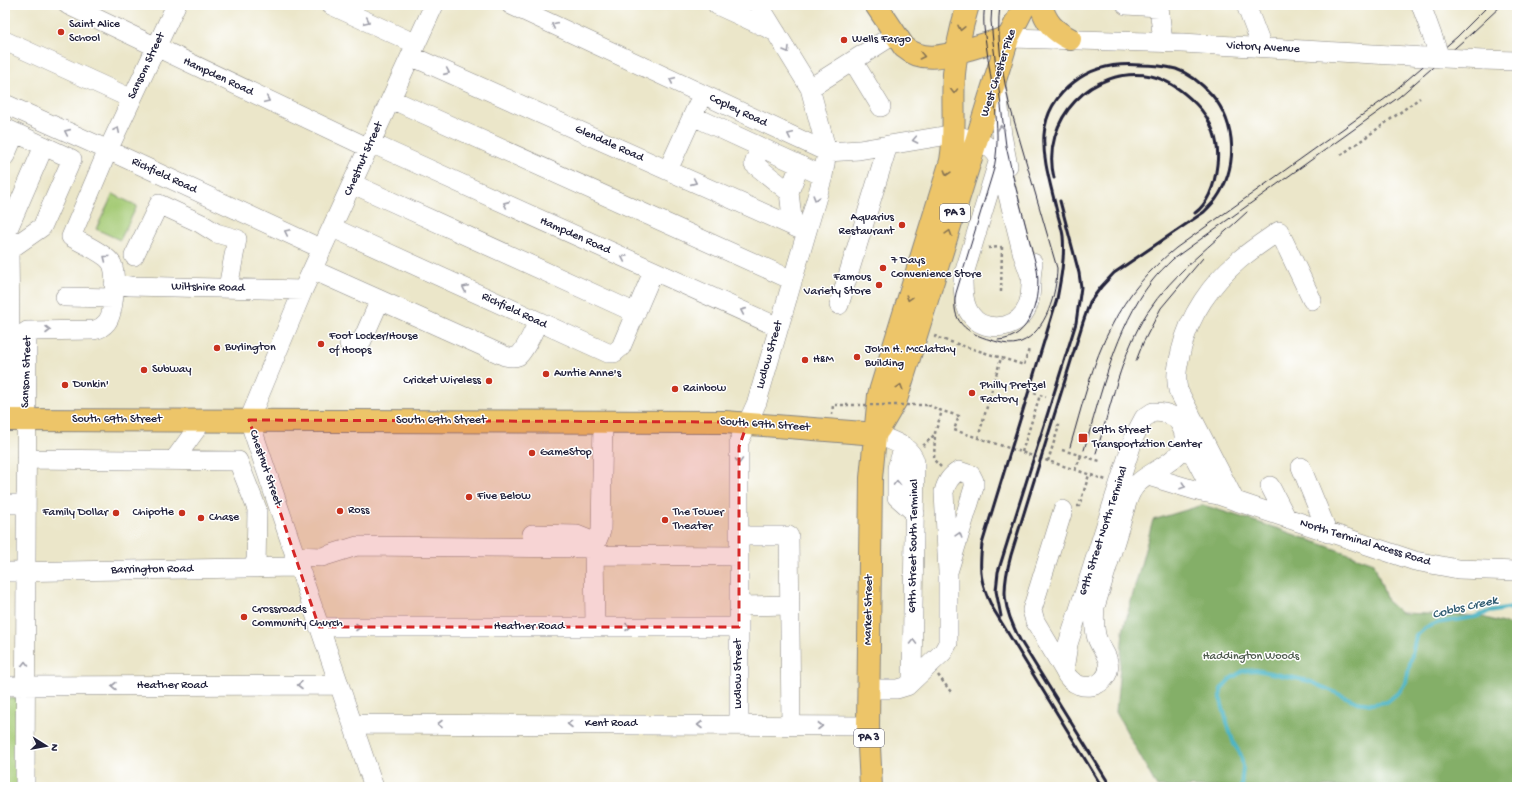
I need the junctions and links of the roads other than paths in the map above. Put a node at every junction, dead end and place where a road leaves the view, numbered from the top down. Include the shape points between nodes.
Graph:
1 (68, 5) edge
2 (176, 5) edge
3 (331, 5) edge
4 (434, 5) edge
5 (511, 5) edge
6 (717, 5) edge
7 (759, 5) edge
8 (876, 5) edge
9 (968, 5) edge
10 (1025, 5) edge
11 (1041, 5) edge
12 (1126, 5) edge
13 (1246, 5) edge
14 (1421, 5) edge
15 (1158, 6) edge
16 (776, 32) junction
17 (895, 34) junction
18 (1008, 38) junction
19 (1070, 39) junction
20 (5, 41) edge
21 (1163, 42) junction
22 (156, 48) junction
23 (1262, 48) junction
24 (414, 50) junction
25 (957, 52) junction
26 (1432, 57) junction
27 (853, 61) junction
28 (1517, 61) edge
29 (995, 80) junction
30 (810, 88) junction
31 (702, 94) junction
32 (132, 99) junction
33 (392, 99) junction
34 (5, 104) edge
35 (881, 107) dead end
36 (693, 116) junction
37 (10, 131) edge
38 (953, 135) junction
39 (977, 142) junction
40 (888, 145) junction
41 (44, 146) junction
42 (370, 146) junction
43 (760, 147) junction
44 (108, 150) junction
45 (827, 152) junction
46 (5, 156) edge
47 (999, 159) junction
48 (800, 165) junction
49 (668, 170) junction
50 (823, 176) junction
51 (353, 184) junction
52 (789, 192) junction
53 (333, 228) junction
54 (800, 229) junction
55 (6, 246) edge
56 (322, 249) junction
57 (134, 256) dead end
58 (313, 270) junction
59 (653, 272) junction
60 (1030, 275) junction
61 (792, 280) junction
62 (228, 288) junction
63 (303, 290) junction
64 (113, 291) junction
65 (65, 297) dead end
66 (380, 300) junction
67 (1312, 300) dead end
68 (839, 305) dead end
69 (636, 313) junction
70 (538, 322) junction
71 (778, 327) junction
72 (350, 344) dead end
73 (14, 420) edge
74 (203, 420) junction
75 (249, 420) junction
76 (603, 421) junction
77 (747, 424) junction
78 (876, 434) junction
79 (1184, 436) junction
80 (26, 459) junction
81 (174, 460) junction
82 (1301, 467) dead end
83 (1148, 476) junction
84 (1270, 486) dead end
85 (1226, 498) junction
86 (5, 504) edge
87 (25, 510) junction
88 (1063, 510) road end
89 (5, 516) edge
90 (1287, 519) junction
91 (1328, 532) junction
92 (532, 534) dead end
93 (739, 536) junction
94 (594, 552) junction
95 (739, 556) junction
96 (296, 561) junction
97 (256, 568) junction
98 (1517, 571) edge
99 (5, 572) edge
100 (25, 572) junction
101 (948, 572) junction
102 (789, 605) junction
103 (739, 606) junction
104 (319, 627) junction
105 (595, 627) junction
106 (739, 627) junction
107 (1064, 670) junction
108 (912, 681) junction
109 (339, 685) junction
110 (5, 686) edge
111 (25, 687) junction
112 (869, 689) junction
113 (353, 724) junction
114 (739, 725) junction
115 (791, 725) junction
116 (868, 726) junction
117 (25, 787) edge
118 (374, 787) edge
119 (871, 787) edge

1 - 22 street, Hampden Road
2 - 22 street, Sansom Street
3 -> 24 street, Glendale Road
4 - 24 street, Chestnut Street
31 -> 5 street, Copley Road
6 - 16 street
7 - 16 street, Ludlow Street
8 - 17 main road
9 -> 25 main road, PA 3
10 - 18 main road, West Chester Pike / PA 3
11 - 19 main road via 1051,26
12 - 15 street
13 - 23 street
14 - 26 street, bridge via 1433,38
15 - 21 street
16 -> 30 street, Ludlow Street
17 -> 25 main road via 904,47 915,55 934,57
17 - 27 street
18 - 19 street, Victory Avenue
18 - 25 main road
18 - 29 main road, West Chester Pike / PA 3
19 - 21 street, Victory Avenue
20 - 32 street
21 - 23 street, Victory Avenue
22 - 32 street, Sansom Street
22 -> 42 street, Hampden Road
23 - 26 street, Victory Avenue
24 - 33 street, Chestnut Street
24 -> 49 street, Glendale Road
25 -> 38 main road, PA 3
26 - 28 street, Victory Avenue, bridge
27 - 30 street
27 - 35 street
29 - 39 main road, West Chester Pike / PA 3
60 -> 29 street via 1034,259 1005,154
30 - 45 street, Ludlow Street
31 - 36 street
45 -> 31 street, Copley Road
44 -> 32 street, Sansom Street
33 - 42 street, Chestnut Street
33 - 61 street
44 -> 34 street, Richfield Road
36 - 43 street
36 - 49 street
37 - 41 street
37 - 46 street
38 - 39 street, Copley Road
38 -> 40 street, Copley Road
38 -> 78 main road, Market Street / PA 3 via 949,167 879,395
39 - 47 street, Copley Road via 994,150
78 -> 39 main road, Market Street / PA 3 via 896,400
40 - 45 street, Copley Road
40 - 68 street
41 - 55 street
41 - 55 street via 72,159 42,227
42 - 51 street, Chestnut Street
59 -> 42 street, Hampden Road
43 - 48 street
43 - 52 street via 754,164
56 -> 44 street, Richfield Road
64 -> 44 street, Sansom Street via 112,263 71,237
45 - 50 street, Ludlow Street
47 - 60 street
47 - 60 street via 998,202 972,284 964,296 968,311 974,320 994,327 1007,326 1018,320 1026,309 1030,294
48 - 50 street
48 - 52 street
49 -> 54 street, Glendale Road
50 -> 54 street, Ludlow Street
51 - 53 street, Chestnut Street
51 - 69 street
52 - 54 street
53 - 56 street, Chestnut Street
70 -> 53 street, Richfield Road
54 - 61 street, Ludlow Street
55 - 73 street
56 - 58 street, Chestnut Street
57 - 62 street via 159,204 216,233 237,239
58 - 63 street, Chestnut Street
58 - 66 street
59 - 69 street, Richfield Road
71 -> 59 street, Hampden Road
61 - 71 street, Ludlow Street
62 - 63 street, Wiltshire Road
62 - 64 street, Wiltshire Road via 130,286
63 - 75 street, Chestnut Street
64 - 65 street, Wiltshire Road
73 -> 64 street, Sansom Street via 27,331 100,329 111,314
66 - 70 street via 512,357 518,356 522,351
66 - 72 street via 361,343
67 - 85 street via 1279,231 1226,272 1207,295 1187,330 1177,368 1178,390
69 - 70 street, Richfield Road via 621,347 614,353 608,353
71 - 77 street, Ludlow Street
73 - 74 main road, South 69th Street
73 - 80 street, Sansom Street
74 - 75 main road, South 69th Street
74 - 81 street
75 - 76 main road, South 69th Street
75 - 96 street, Chestnut Street
76 - 77 main road, South 69th Street
76 - 94 street via 601,531
77 - 78 main road, South 69th Street
77 -> 93 street, Ludlow Street via 739,447
108 -> 78 street, 69th Street South Terminal via 915,462 914,456 904,446
78 - 112 main road, Market Street / PA 3 via 871,478
79 - 83 street, 69th Street North Terminal via 1182,449 1175,458
79 - 85 street via 1205,477
79 - 107 street, 69th Street North Terminal via 1178,421 1165,413 1148,414 1137,430 1068,644
80 - 81 street
80 - 87 street, Sansom Street
81 - 97 street via 238,461 257,509
82 - 91 street
83 -> 85 street, North Terminal Access Road
83 - 107 street, 69th Street North Terminal via 1137,484 1129,497 1095,607 1097,636 1108,665 1105,677 1097,685 1084,686 1070,680
84 - 90 street
85 - 90 street, North Terminal Access Road
86 - 87 street
87 - 89 street
87 - 100 street, Sansom Street
88 - 107 street via 1032,610
90 - 91 street, North Terminal Access Road
91 - 98 street, North Terminal Access Road via 1429,564 1465,569
92 - 94 street via 577,535 587,538
93 - 95 street, Ludlow Street
93 - 102 street via 788,536
94 - 95 street, Barrington Road
94 - 96 street, Barrington Road via 357,546 322,557
94 - 105 street
95 - 103 street, Ludlow Street
96 - 97 street, Barrington Road
96 - 104 street, Chestnut Street
97 - 100 street, Barrington Road
99 - 100 street, Barrington Road
111 -> 100 street, Sansom Street
101 -> 101 street via 974,487 970,475 959,471 951,477 944,492
101 - 108 street via 948,643 943,652
102 - 103 street
102 - 115 street
103 - 106 street, Ludlow Street
104 -> 105 street, Heather Road
104 - 109 street, Chestnut Street
105 -> 106 street, Heather Road
106 - 114 street, Ludlow Street
108 - 112 street via 903,688
109 -> 111 street, Heather Road
109 - 113 street, Chestnut Street
110 - 111 street, Heather Road
111 - 117 street, Sansom Street
112 - 116 main road, Market Street / PA 3
114 -> 113 street, Kent Road
113 - 118 street, Chestnut Street
114 - 115 street, Kent Road
115 -> 116 street, Kent Road
116 - 119 main road, Market Street / PA 3

